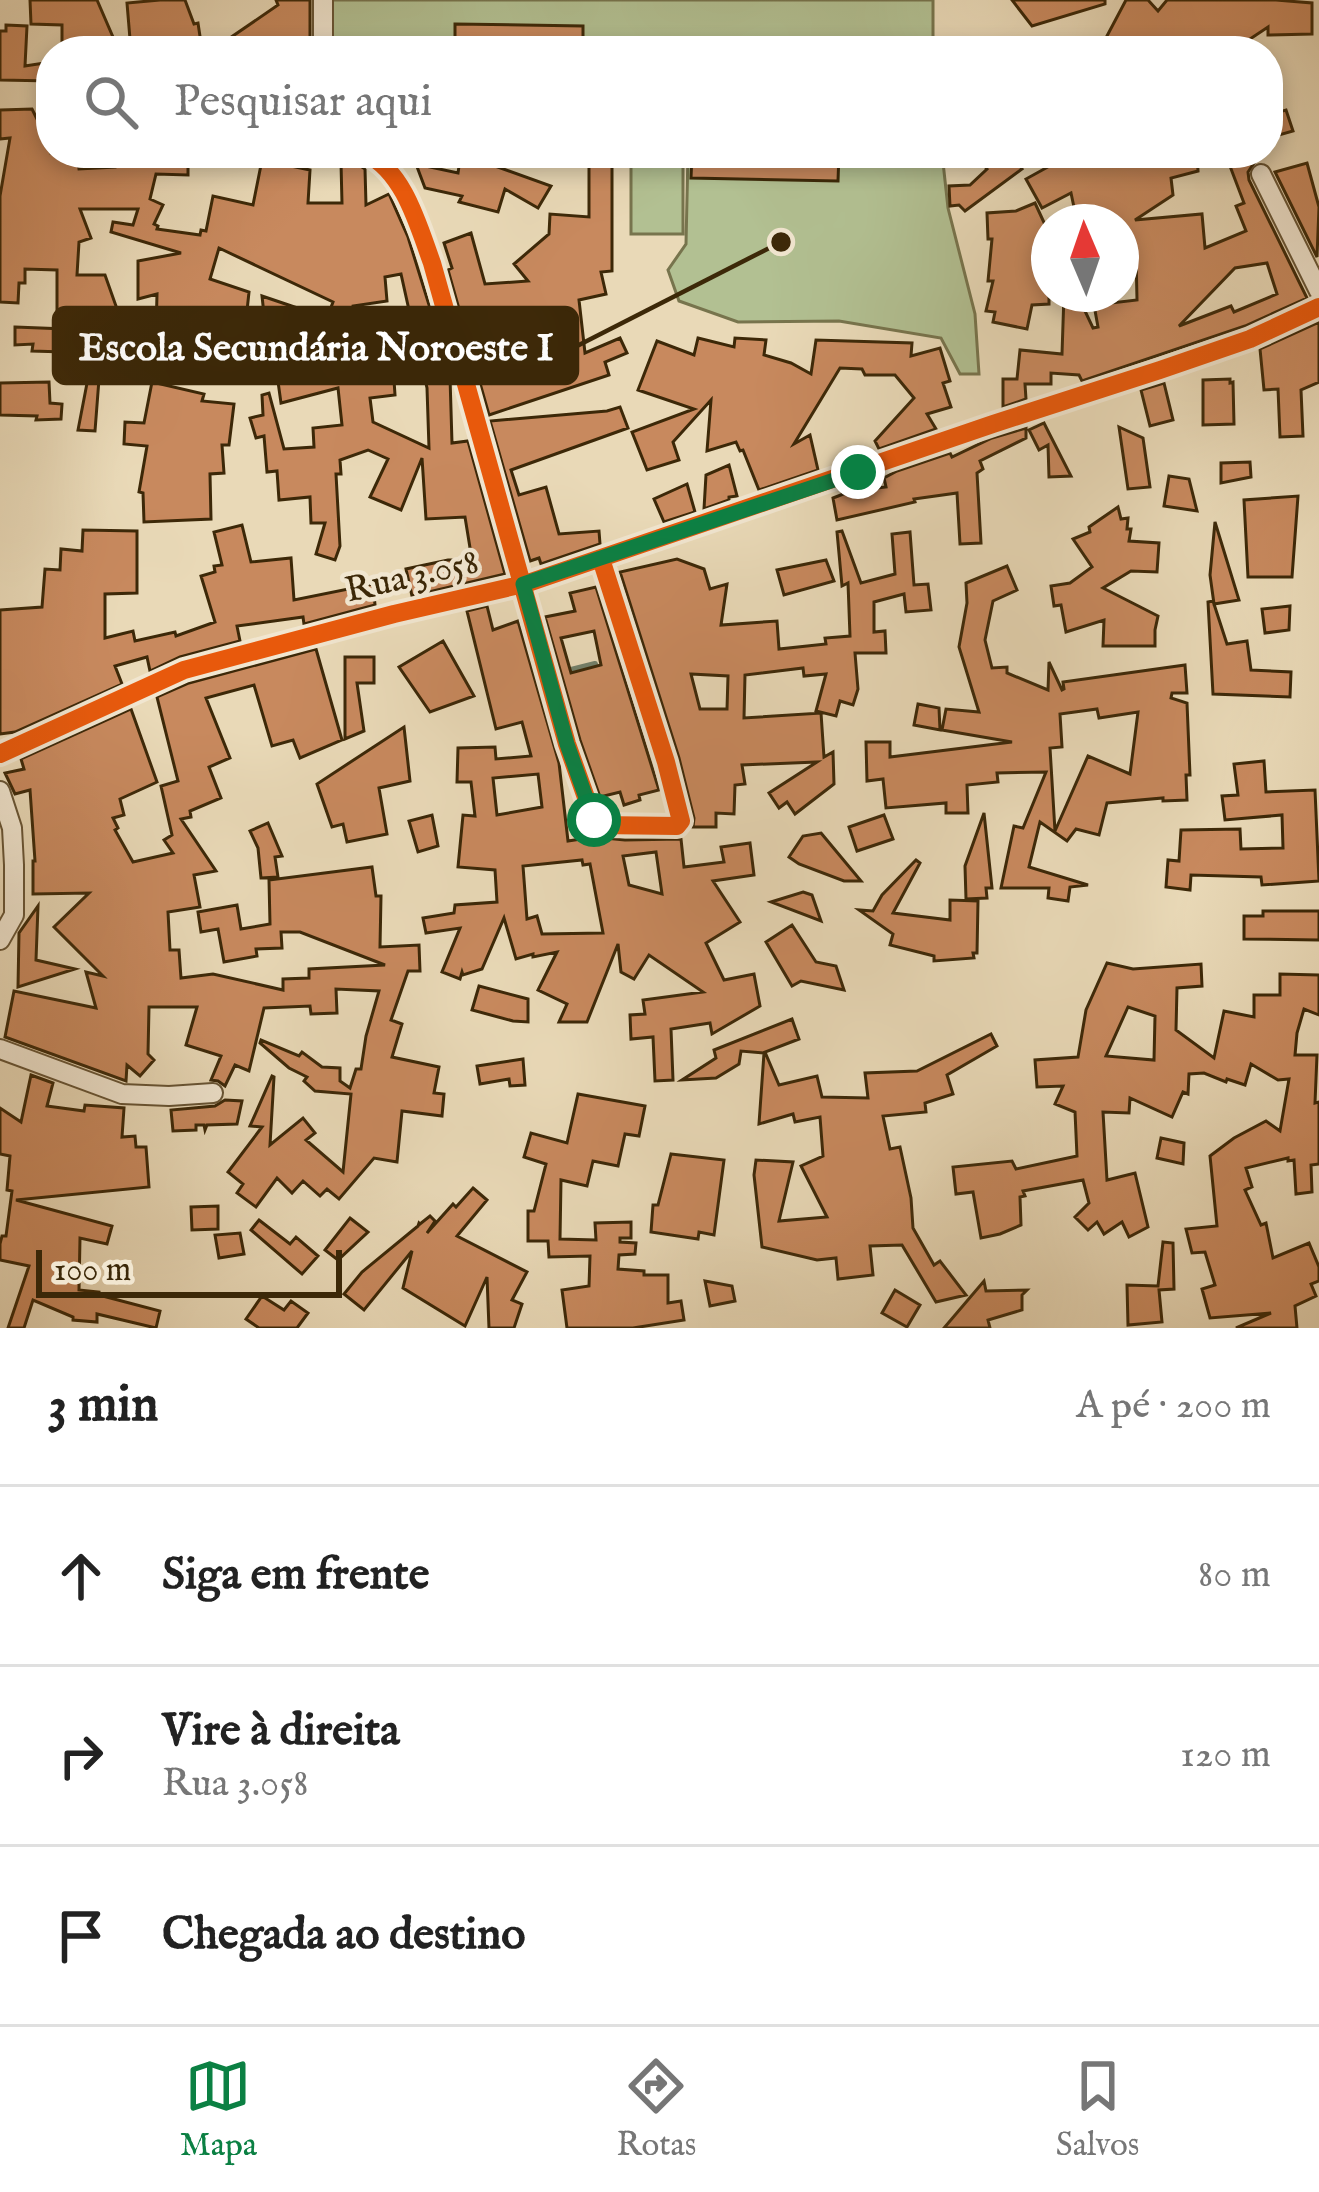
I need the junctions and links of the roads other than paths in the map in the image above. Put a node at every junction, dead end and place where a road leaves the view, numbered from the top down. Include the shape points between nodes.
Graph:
1 (323, 0) edge
2 (323, 36) edge
3 (385, 168) edge
4 (1261, 174) dead end
5 (1319, 291) edge
6 (1319, 307) edge
7 (602, 559) junction
8 (523, 584) junction
9 (0, 754) edge
10 (0, 791) edge
11 (0, 940) edge
12 (0, 1049) edge
13 (213, 1093) dead end

1 - 2 street
3 - 8 street via 432,263
4 - 5 street
6 - 7 street, Rua 3.058 via 1250,339
7 - 8 street, Rua 3.058
7 - 8 street via 666,762 677,826 594,820
8 - 9 street, Rua 3.058 via 184,670
10 - 11 street via 11,828 14,915
12 - 13 street via 122,1094

